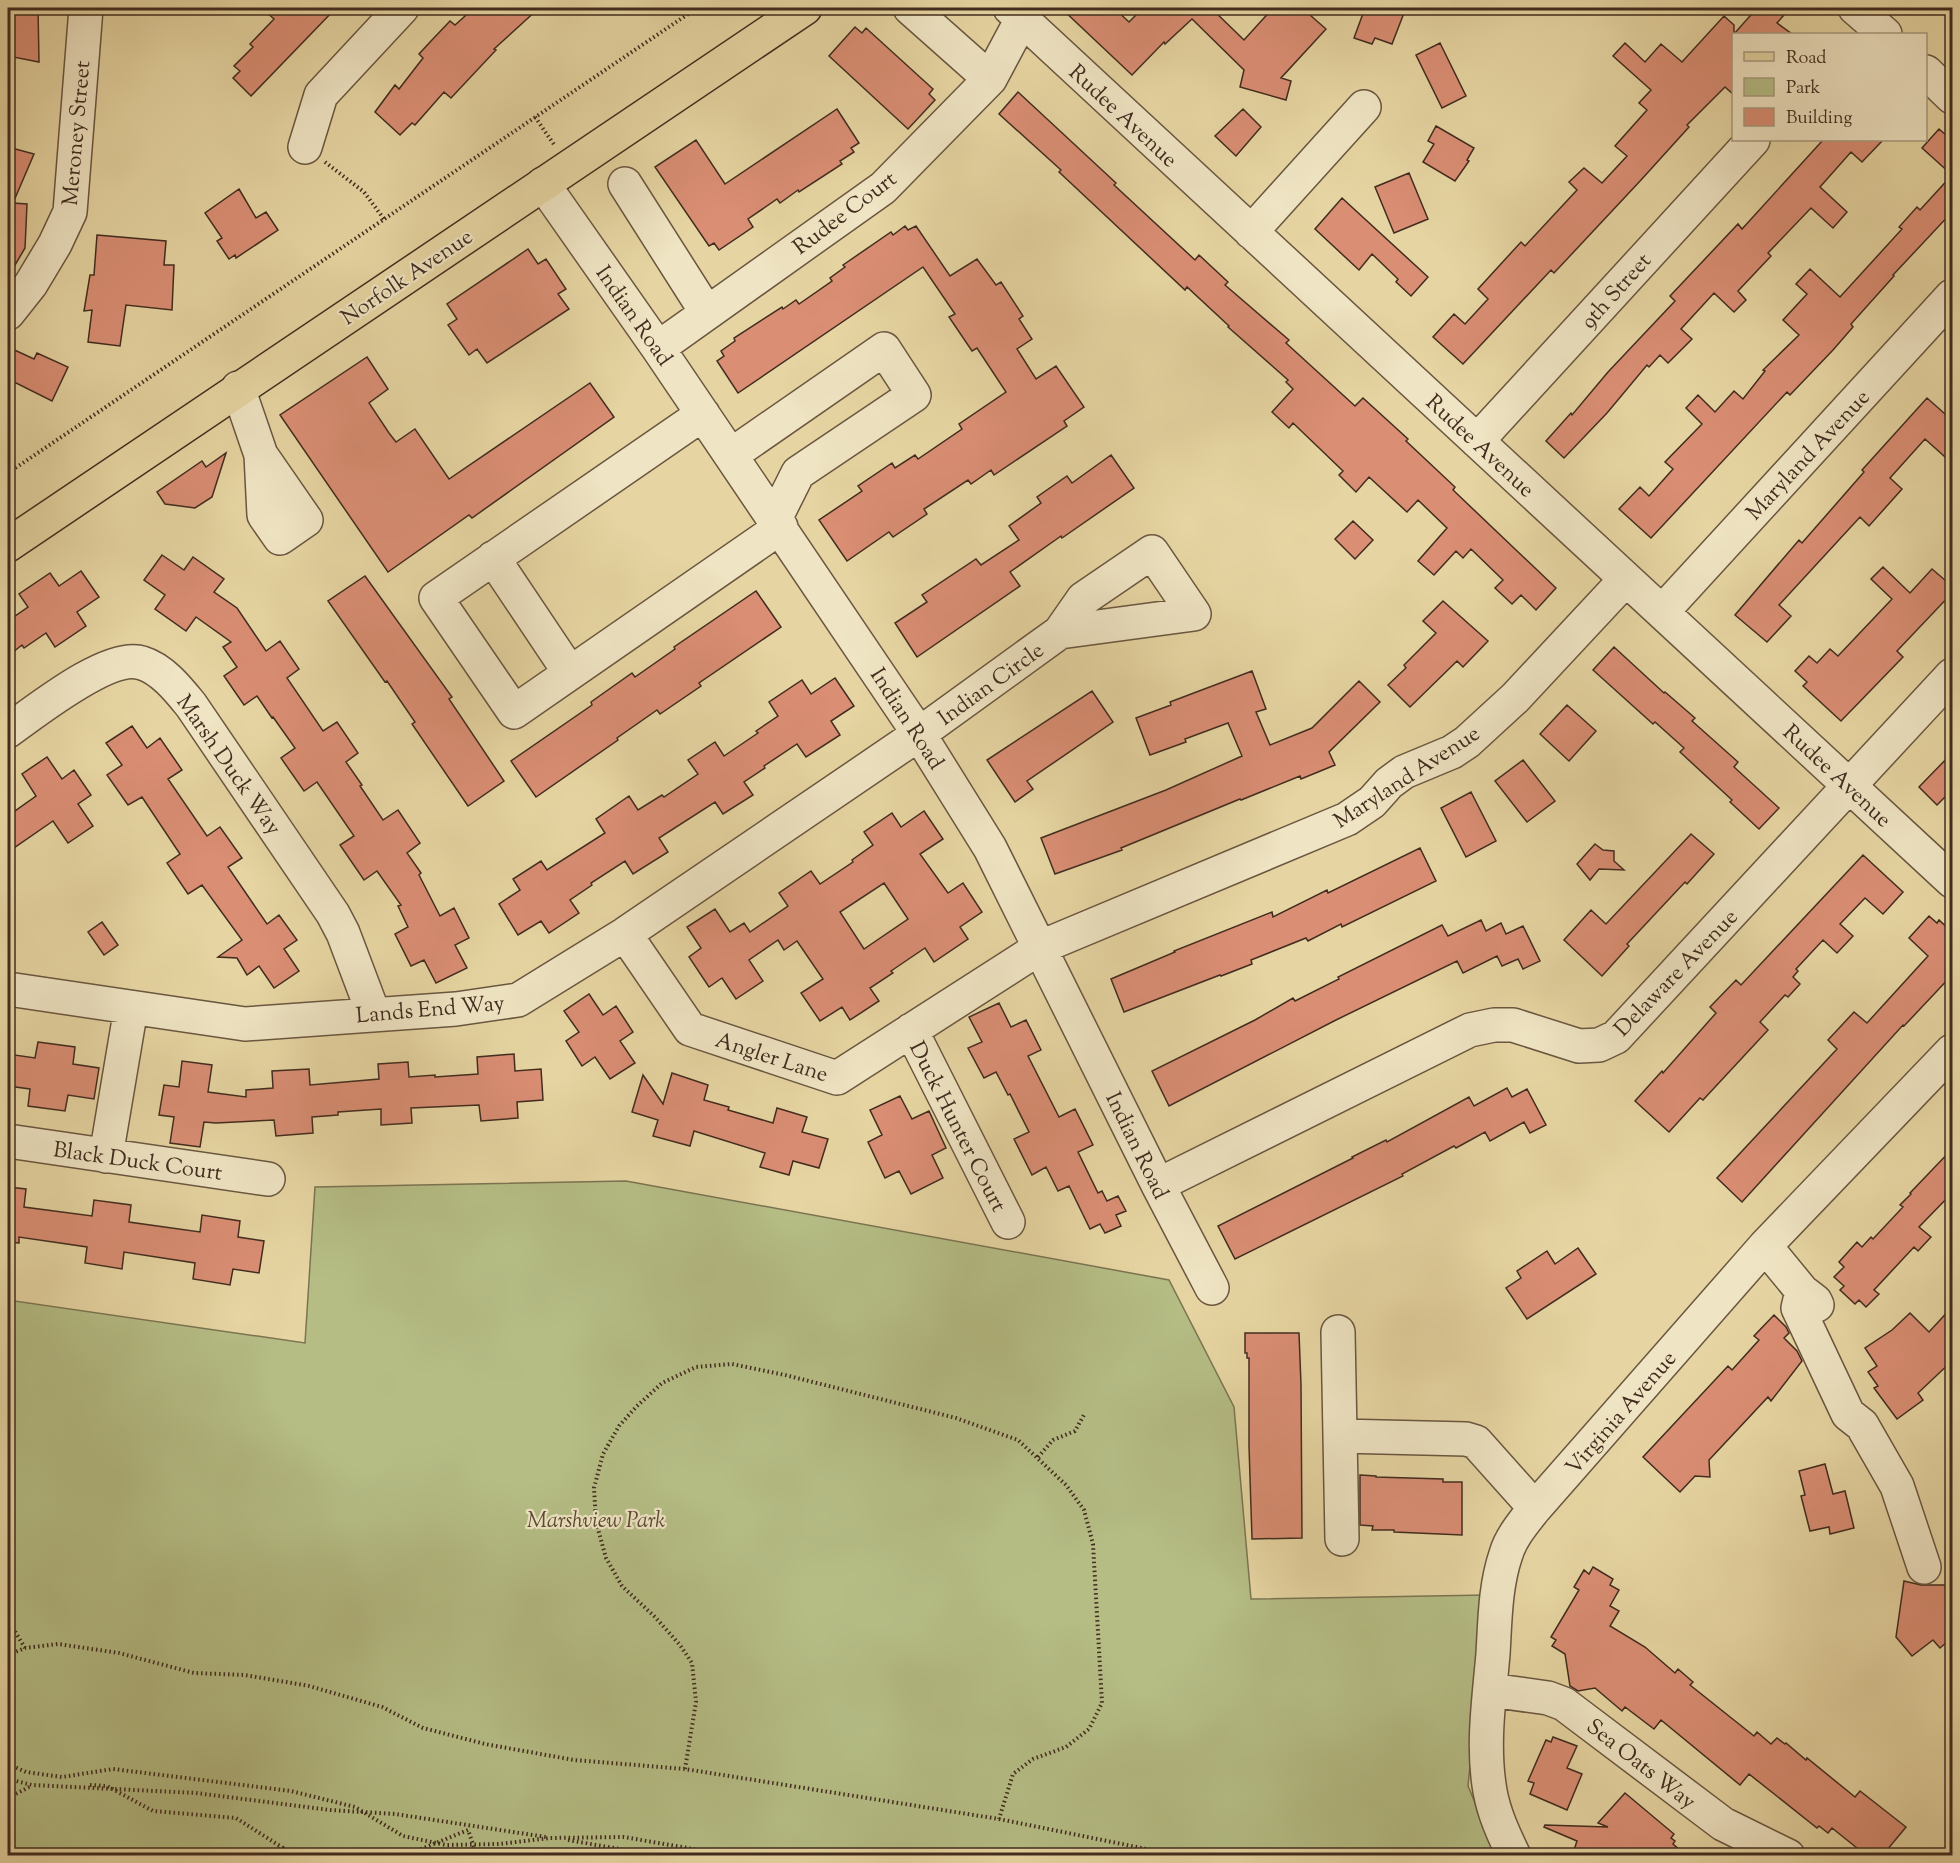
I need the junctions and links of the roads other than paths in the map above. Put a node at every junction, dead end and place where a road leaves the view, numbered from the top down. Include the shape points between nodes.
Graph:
1 (86, 8) edge
2 (402, 8) edge
3 (805, 8) edge
4 (910, 8) edge
5 (1016, 14) edge
6 (1927, 73) edge
7 (990, 80) junction
8 (1953, 97) edge
9 (1364, 107) dead end
10 (1752, 141) edge
11 (306, 147) road end
12 (543, 184) junction
13 (625, 184) dead end
14 (1251, 232) junction
15 (1953, 296) edge
16 (8, 313) edge
17 (707, 313) junction
18 (658, 348) junction
19 (238, 388) junction
20 (703, 414) junction
21 (1477, 441) junction
22 (261, 455) dead end
23 (731, 455) junction
24 (778, 523) junction
25 (8, 545) edge
26 (493, 558) junction
27 (1626, 579) junction
28 (1662, 612) junction
29 (1060, 632) dead end
30 (570, 673) junction
31 (1953, 675) edge
32 (8, 731) edge
33 (920, 734) junction
34 (1850, 786) junction
35 (1953, 881) edge
36 (625, 934) junction
37 (1041, 947) junction
38 (8, 989) edge
39 (131, 1008) junction
40 (374, 1014) junction
41 (911, 1030) junction
42 (1953, 1052) edge
43 (8, 1141) edge
44 (106, 1156) junction
45 (268, 1179) dead end
46 (1158, 1185) junction
47 (1008, 1222) dead end
48 (1765, 1246) junction
49 (1212, 1288) dead end
50 (1338, 1332) dead end
51 (1340, 1436) junction
52 (1535, 1508) junction
53 (1342, 1539) dead end
54 (1924, 1567) dead end
55 (1490, 1690) junction
56 (1514, 1856) edge
57 (1788, 1856) edge

1 - 16 street, Meroney Street via 70,212 31,284
2 - 11 street via 321,95
3 - 12 main road, Norfolk Avenue
4 - 7 street
5 - 7 street, Rudee Court
5 - 14 street, Rudee Avenue
6 - 8 street
7 - 17 street, Rudee Court via 883,188
9 - 14 street
10 - 21 street, 9th Street
12 - 18 street, Indian Road
12 - 19 main road, Norfolk Avenue
13 - 17 street
14 - 21 street, Rudee Avenue
15 - 28 street, Maryland Avenue
17 - 18 street, Rudee Court
18 - 20 street, Indian Road
19 - 22 street
19 - 25 main road, Norfolk Avenue
20 - 23 street, Indian Road
20 - 26 street
21 - 27 street, Rudee Avenue
23 - 24 street, Indian Road
23 - 24 street via 884,349 914,395 798,474
24 - 30 street
24 - 33 street, Indian Road
26 - 30 street
26 - 30 street via 436,597 449,617 514,712
27 - 28 street, Rudee Avenue
27 - 37 street, Maryland Avenue via 1515,698 1467,742 1404,772 1347,819
28 - 34 street, Rudee Avenue
29 - 33 street, Indian Circle
31 - 34 street, Delaware Avenue
32 - 40 street, Marsh Duck Way via 94,673 119,662 141,662 163,675 196,712 333,914
33 - 36 street, Lands End Way
33 - 37 street, Indian Road via 990,848
34 - 35 street, Rudee Avenue
34 - 46 street, Delaware Avenue via 1616,1037 1599,1045 1579,1046 1513,1025 1470,1030
36 - 40 street, Lands End Way via 518,1000
36 - 41 street, Angler Lane via 690,1029 837,1078
37 - 41 street, Angler Lane
37 - 46 street, Indian Road
38 - 39 street, Lands End Way
39 - 40 street, Lands End Way via 245,1024
39 - 44 street
41 - 47 street, Duck Hunter Court
42 - 48 street, Virginia Avenue
43 - 44 street, Black Duck Court
44 - 45 street, Black Duck Court
46 - 49 street, Indian Road
48 - 52 street, Virginia Avenue
48 - 54 street via 1815,1301 1865,1408 1862,1425 1897,1486
50 - 51 street
51 - 52 street via 1476,1442
51 - 53 street
52 - 55 street, Virginia Avenue via 1506,1552 1500,1575
55 - 56 street, Virginia Avenue via 1486,1770 1495,1813
55 - 57 street, Sea Oats Way via 1564,1704 1723,1824

